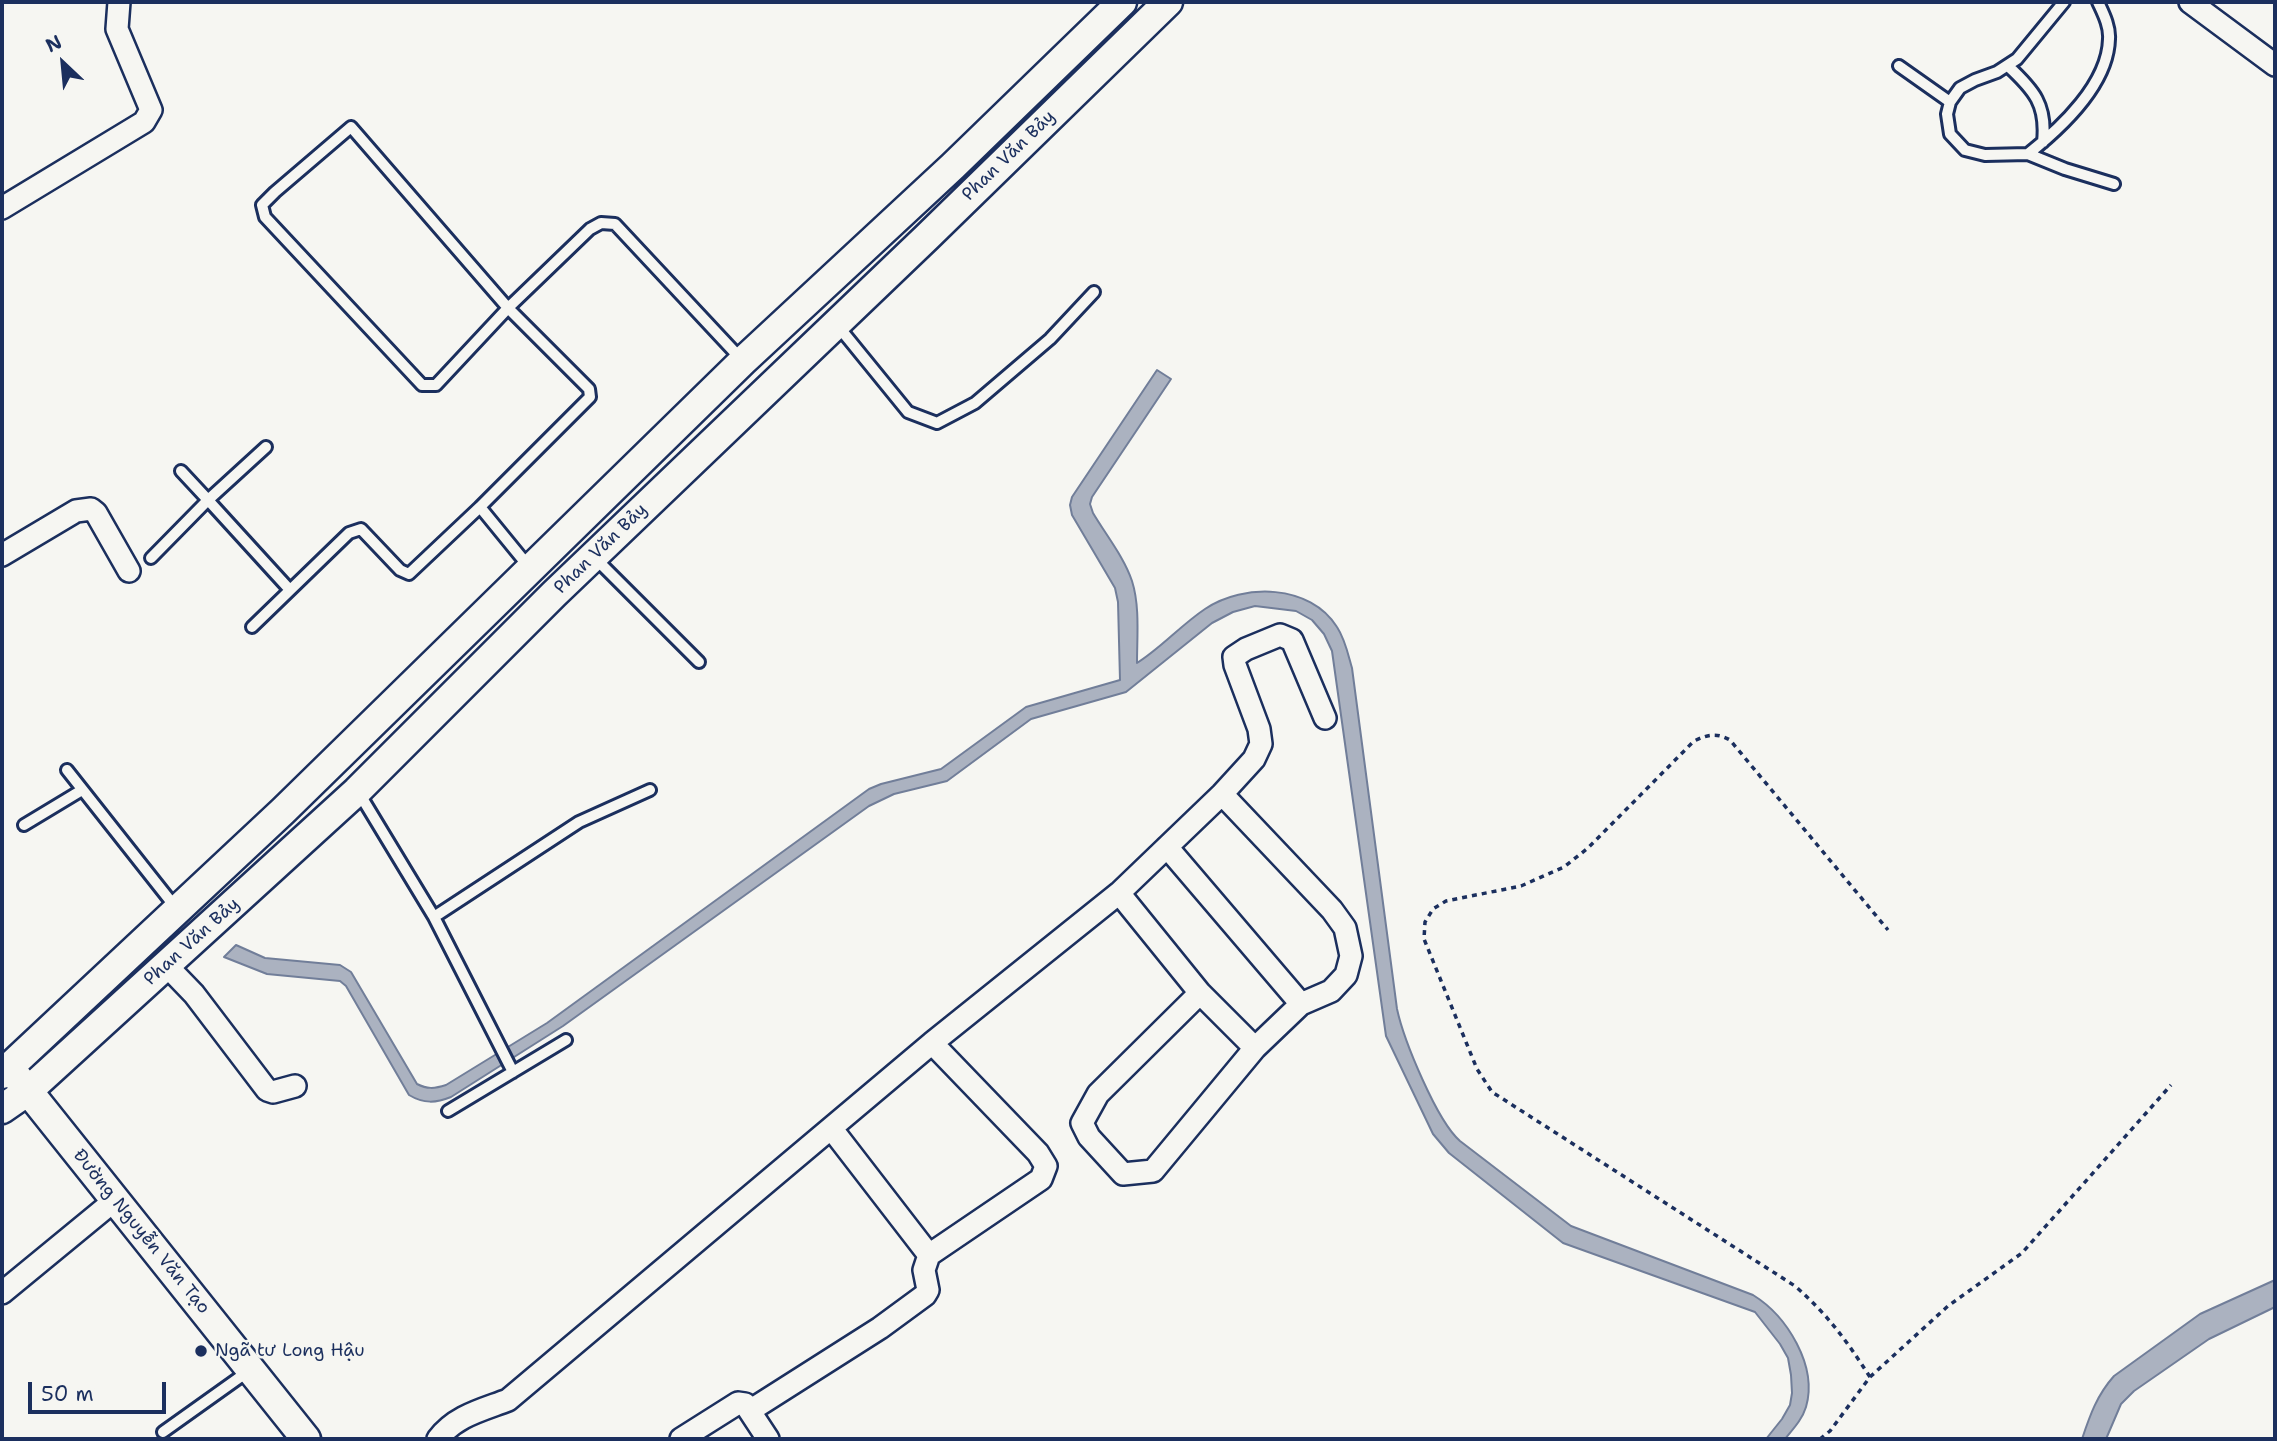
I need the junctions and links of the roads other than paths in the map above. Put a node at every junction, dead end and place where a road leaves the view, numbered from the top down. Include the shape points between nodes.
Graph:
1 (119, 2) edge
2 (1122, 2) edge
3 (1168, 2) edge
4 (2064, 2) edge
5 (2098, 2) edge
6 (2190, 2) edge
7 (2275, 65) edge
8 (1899, 66) dead end
9 (2008, 66) junction
10 (1950, 102) junction
11 (2043, 142) junction
12 (2028, 154) junction
13 (2114, 184) dead end
14 (2, 208) edge
15 (1094, 292) dead end
16 (509, 308) junction
17 (836, 324) junction
18 (743, 362) junction
19 (267, 447) dead end
20 (181, 471) dead end
21 (208, 500) junction
22 (480, 506) junction
23 (2, 555) edge
24 (594, 557) junction
25 (151, 558) dead end
26 (530, 569) junction
27 (128, 571) dead end
28 (290, 590) junction
29 (554, 594) junction
30 (252, 627) dead end
31 (699, 663) dead end
32 (1325, 718) dead end
33 (67, 770) dead end
34 (82, 790) junction
35 (650, 790) dead end
36 (358, 791) junction
37 (1222, 794) junction
38 (24, 825) dead end
39 (1167, 848) junction
40 (1119, 893) junction
41 (178, 910) junction
42 (435, 917) junction
43 (166, 965) junction
44 (1200, 993) junction
45 (1301, 1004) junction
46 (566, 1040) dead end
47 (932, 1043) junction
48 (1255, 1048) junction
49 (4, 1067) edge
50 (511, 1068) junction
51 (295, 1086) dead end
52 (28, 1091) junction
53 (2, 1109) edge
54 (448, 1111) dead end
55 (831, 1128) junction
56 (115, 1200) junction
57 (929, 1255) junction
58 (2, 1293) edge
59 (250, 1370) junction
60 (751, 1410) junction
61 (163, 1432) dead end
62 (306, 1439) edge
63 (438, 1439) edge
64 (681, 1439) edge
65 (768, 1439) edge

1 - 14 street via 117,29 151,110 149,116
2 - 18 main road, Phan Văn Bảy
3 - 17 main road, Phan Văn Bảy
4 - 9 lane
5 - 11 lane via 2109,37 2102,69 2083,101
6 - 7 street
8 - 10 lane
9 - 10 lane via 1960,88
9 - 11 lane via 2035,93 2043,111
10 - 12 lane via 1950,134 1965,150 1985,155
11 - 12 lane
12 - 13 lane
15 - 17 lane via 1050,339 985,395 937,423 908,412
16 - 16 lane via 436,384 422,385 265,217 262,205 351,127
16 - 18 lane via 590,229 600,223 615,224
16 - 22 lane via 589,389 590,397
17 - 24 main road, Phan Văn Bảy
18 - 26 main road, Phan Văn Bảy
19 - 21 lane
20 - 21 lane
21 - 25 lane
21 - 28 lane
22 - 26 lane
22 - 28 lane via 409,574 361,528 340,540
23 - 27 street via 76,511 90,509
24 - 29 main road, Phan Văn Bảy
24 - 31 lane
26 - 29 main road
26 - 41 main road, Phan Văn Bảy
28 - 30 lane
29 - 36 main road, Phan Văn Bảy
32 - 37 street via 1292,639 1280,635 1234,657 1261,744 1254,759
33 - 34 lane
34 - 38 lane
34 - 41 lane
35 - 42 lane via 579,822
36 - 42 lane
36 - 43 main road, Phan Văn Bảy
37 - 39 street
37 - 45 street via 1345,928 1351,956 1346,975 1331,991
39 - 40 street
39 - 45 street
40 - 44 street
40 - 47 street
41 - 49 main road, Phan Văn Bảy
42 - 50 lane
43 - 51 street via 194,994 267,1090
43 - 52 main road, Phan Văn Bảy
44 - 48 street
44 - 48 street via 1098,1094 1082,1123 1123,1174 1153,1171
45 - 48 street
46 - 50 lane
47 - 55 street
47 - 57 street via 1038,1153 1045,1166 1041,1179
49 - 52 main road, Đường Nguyễn Văn Tạo
50 - 54 lane
52 - 53 main road, Phan Văn Bảy
52 - 56 main road, Đường Nguyễn Văn Tạo
55 - 57 street
55 - 63 street via 508,1400 460,1418
56 - 58 street
56 - 59 main road, Đường Nguyễn Văn Tạo
57 - 60 street via 925,1295
59 - 61 lane
59 - 62 main road, Đường Nguyễn Văn Tạo
60 - 64 street via 738,1404
60 - 65 street

